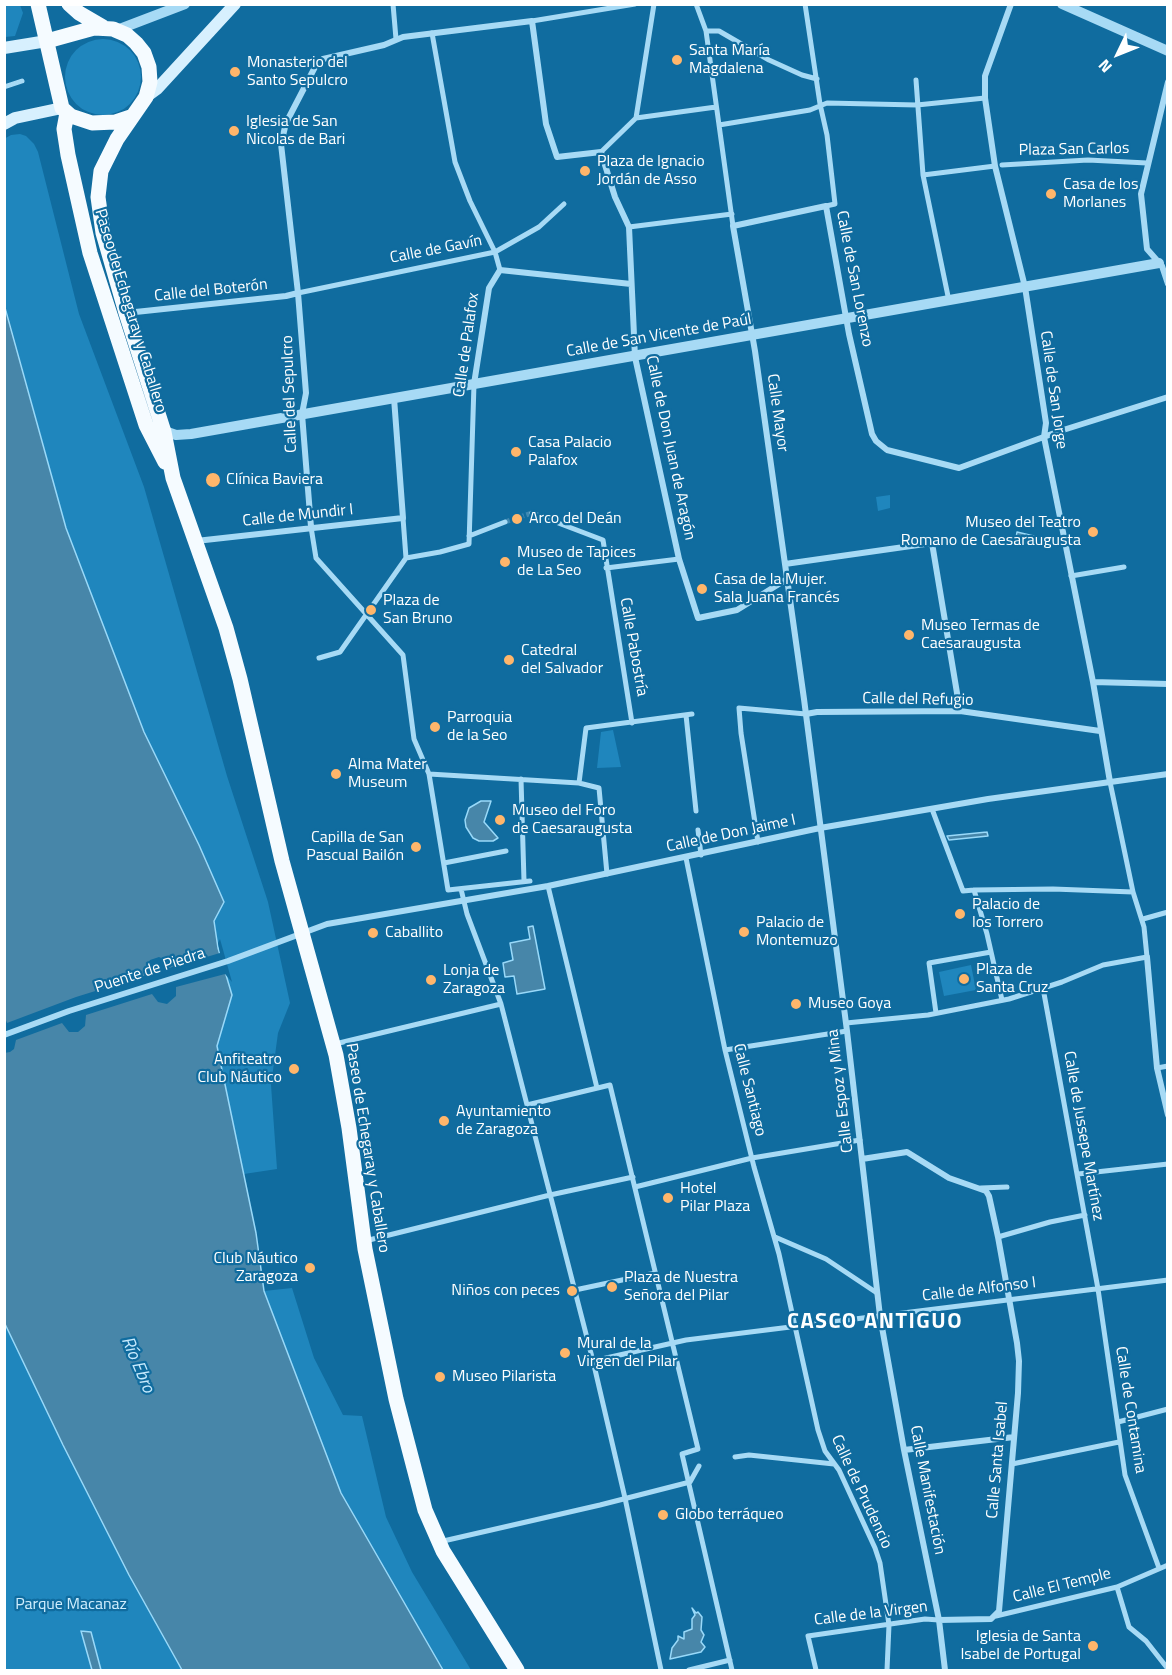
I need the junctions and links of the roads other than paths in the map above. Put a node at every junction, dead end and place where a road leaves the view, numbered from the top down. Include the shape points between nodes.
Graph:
1 (38, 4) edge
2 (69, 4) edge
3 (185, 4) edge
4 (235, 4) edge
5 (393, 4) edge
6 (635, 4) edge
7 (654, 4) edge
8 (696, 4) edge
9 (806, 4) edge
10 (1011, 4) edge
11 (1062, 4) edge
12 (532, 21) junction
13 (110, 29) junction
14 (706, 31) junction
15 (432, 33) junction
16 (396, 39) junction
17 (47, 41) junction
18 (4, 48) edge
19 (1167, 51) edge
20 (817, 79) junction
21 (916, 80) dead end
22 (22, 81) dead end
23 (1167, 82) edge
24 (4, 87) edge
25 (146, 97) junction
26 (985, 98) junction
27 (820, 104) junction
28 (917, 105) junction
29 (716, 107) junction
30 (65, 111) junction
31 (133, 116) junction
32 (636, 118) junction
33 (10, 121) edge
34 (719, 125) junction
35 (601, 152) junction
36 (1147, 163) junction
37 (999, 166) junction
38 (923, 175) junction
39 (564, 204) dead end
40 (826, 206) junction
41 (732, 214) junction
42 (733, 226) junction
43 (628, 227) junction
44 (495, 252) junction
45 (1159, 263) junction
46 (500, 270) junction
47 (632, 284) junction
48 (1167, 284) edge
49 (1025, 287) junction
50 (298, 293) junction
51 (950, 301) junction
52 (126, 313) junction
53 (848, 319) junction
54 (752, 335) junction
55 (636, 357) junction
56 (474, 384) junction
57 (1167, 397) edge
58 (394, 398) junction
59 (141, 407) junction
60 (302, 414) junction
61 (164, 432) junction
62 (1044, 437) junction
63 (173, 478) junction
64 (532, 513) tunnel mouth
65 (403, 518) junction
66 (505, 522) tunnel mouth
67 (311, 527) junction
68 (469, 536) junction
69 (196, 541) junction
70 (406, 558) junction
71 (679, 559) junction
72 (785, 564) junction
73 (1124, 567) dead end
74 (606, 568) junction
75 (1071, 576) junction
76 (787, 579) junction
77 (367, 615) junction
78 (319, 658) dead end
79 (1092, 682) junction
80 (1167, 684) edge
81 (960, 711) junction
82 (806, 714) junction
83 (632, 723) junction
84 (1100, 731) junction
85 (429, 774) junction
86 (1167, 774) edge
87 (521, 779) junction
88 (1110, 782) junction
89 (579, 783) junction
90 (932, 809) junction
91 (696, 811) dead end
92 (820, 828) junction
93 (698, 830) dead end
94 (758, 842) junction
95 (506, 851) dead end
96 (701, 855) junction
97 (686, 858) junction
98 (444, 863) junction
99 (607, 874) junction
100 (548, 886) junction
101 (461, 889) junction
102 (1133, 892) junction
103 (975, 893) junction
104 (464, 900) junction
105 (1167, 912) edge
106 (1143, 919) junction
107 (303, 933) junction
108 (991, 952) junction
109 (1147, 957) junction
110 (1043, 988) junction
111 (1005, 999) junction
112 (501, 1004) junction
113 (936, 1013) junction
114 (846, 1023) junction
115 (848, 1031) junction
116 (4, 1035) edge
117 (333, 1044) junction
118 (725, 1050) junction
119 (1167, 1066) edge
120 (1157, 1068) junction
121 (597, 1088) junction
122 (527, 1105) junction
123 (1167, 1114) edge
124 (860, 1140) junction
125 (752, 1158) junction
126 (862, 1159) junction
127 (1167, 1164) edge
128 (1078, 1174) junction
129 (633, 1177) junction
130 (635, 1187) junction
131 (1007, 1187) dead end
132 (981, 1188) junction
133 (550, 1195) junction
134 (1085, 1215) junction
135 (775, 1237) junction
136 (998, 1237) junction
137 (364, 1241) junction
138 (655, 1273) junction
139 (1167, 1280) edge
140 (1098, 1289) junction
141 (574, 1290) junction
142 (877, 1293) junction
143 (1010, 1300) junction
144 (880, 1316) junction
145 (795, 1327) junction
146 (671, 1343) junction
147 (593, 1360) junction
148 (1167, 1409) edge
149 (1118, 1422) junction
150 (1014, 1437) junction
151 (1119, 1442) junction
152 (904, 1450) junction
153 (735, 1457) dead end
154 (834, 1464) junction
155 (1012, 1464) junction
156 (699, 1466) dead end
157 (690, 1482) junction
158 (625, 1498) junction
159 (438, 1542) junction
160 (1167, 1565) edge
161 (1159, 1568) junction
162 (1117, 1587) junction
163 (994, 1617) junction
164 (939, 1620) junction
165 (889, 1625) junction
166 (730, 1660) junction
167 (1167, 1669) edge
168 (517, 1671) edge
169 (661, 1671) edge
170 (689, 1671) edge
171 (732, 1671) edge
172 (816, 1671) edge
173 (887, 1671) edge
174 (945, 1671) edge

1 - 17 main road
2 - 13 main road via 79,14
3 - 13 street
4 - 25 main road
5 - 16 street
6 - 12 street
7 - 32 street
8 - 14 street, Calle Mayor
9 - 20 street, Calle de San Lorenzo
10 - 26 street, Calle de San Jorge via 985,76
11 - 19 street
12 - 15 street
12 - 35 street via 546,124 557,157
13 - 17 main road via 85,30
13 - 25 main road via 144,53 150,82
14 - 20 street via 719,31 769,60
14 - 29 street, Calle Mayor
15 - 16 street
15 - 44 street via 455,162
16 - 50 street, Calle del Sepulcro via 387,45 318,62 286,123 281,144
17 - 18 main road
17 - 30 main road
20 - 27 street, Calle de San Lorenzo
21 - 28 street
22 - 24 street
23 - 36 street
25 - 31 main road
26 - 28 street
26 - 37 street, Calle de San Jorge
27 - 28 street
27 - 34 street via 810,110
27 - 40 street, Calle de San Lorenzo via 835,204
28 - 38 street
29 - 32 street
29 - 34 street, Calle Mayor
30 - 31 main road via 79,120 98,123
30 - 33 main road
30 - 59 main road, Paseo de Echegaray y Caballero via 66,146 85,234
31 - 52 main road, Paseo de Echegaray y Caballero via 106,159 98,197 103,233
32 - 35 street
34 - 41 street, Calle Mayor
35 - 43 street, Calle de Don Juan de Aragón
36 - 37 street, Plaza San Carlos via 1088,160
36 - 45 street via 1141,194 1147,249
37 - 38 street, Plaza San Carlos
37 - 49 street, Calle de San Jorge
38 - 51 street
39 - 44 street, Calle de Gavín via 539,227
40 - 42 street
40 - 53 street, Calle de San Lorenzo
41 - 42 street, Calle Mayor
41 - 43 street
42 - 54 street, Calle Mayor
43 - 47 street, Calle de Don Juan de Aragón
44 - 46 street
44 - 50 street, Calle de Gavín
45 - 48 street
45 - 49 street, Calle de San Vicente de Paúl
46 - 47 street
46 - 56 street, Calle de Palafox via 489,288
47 - 55 street, Calle de Don Juan de Aragón
49 - 51 street, Calle de San Vicente de Paúl
49 - 62 street, Calle de San Jorge via 1046,423
50 - 52 street, Calle del Boterón
50 - 60 street, Calle del Sepulcro via 306,393
51 - 53 street, Calle de San Vicente de Paúl
52 - 61 main road, Paseo de Echegaray y Caballero
53 - 54 street, Calle de San Vicente de Paúl
53 - 62 street, Calle de San Lorenzo via 872,434 887,450 959,468
54 - 55 street, Calle de San Vicente de Paúl
54 - 72 street, Calle Mayor
55 - 56 street, Calle de San Vicente de Paúl
55 - 71 street, Calle de Don Juan de Aragón
56 - 58 street, Calle de San Vicente de Paúl
56 - 68 street, Calle de Palafox
57 - 62 street
58 - 60 street, Calle de San Vicente de Paúl
58 - 65 street
59 - 61 street via 151,423
59 - 63 main road, Paseo de Echegaray y Caballero
60 - 61 street, Calle de San Vicente de Paúl via 191,434
60 - 67 street, Calle del Sepulcro
61 - 63 main road, Paseo de Echegaray y Caballero
62 - 75 street, Calle de San Jorge
63 - 69 main road, Paseo de Echegaray y Caballero
64 - 74 street, Calle Pabostría via 603,540
65 - 67 street, Calle de Mundir I
65 - 70 street
66 - 68 street
67 - 69 street, Calle de Mundir I
67 - 77 street, Calle del Sepulcro via 316,558
68 - 70 street via 469,544
69 - 107 main road, Paseo de Echegaray y Caballero via 240,679 282,861
70 - 77 street
71 - 74 street
71 - 76 street, Calle de Don Juan de Aragón via 698,618 737,610
72 - 76 street, Calle Mayor
72 - 81 street via 932,543
73 - 75 street
74 - 83 street, Calle Pabostría
75 - 79 street, Calle de San Jorge
76 - 82 street, Calle Mayor
77 - 78 street via 340,652
77 - 85 street via 404,655 414,739
79 - 80 street
79 - 84 street, Calle de San Jorge
81 - 82 street, Calle del Refugio
81 - 84 street, Calle del Refugio
82 - 92 street, Calle Mayor
82 - 94 street via 739,708
83 - 89 street via 586,729
83 - 91 street via 689,715
84 - 88 street, Calle de San Jorge
85 - 87 street
85 - 98 street
86 - 88 street, Calle de Don Jaime I
87 - 89 street
87 - 101 street via 527,881
88 - 90 street, Calle de Don Jaime I
88 - 102 street
89 - 99 street via 599,788
90 - 92 street, Calle de Don Jaime I
90 - 103 street via 963,891
92 - 94 street, Calle de Don Jaime I
92 - 114 street, Calle Espoz y Mina
93 - 96 street
94 - 96 street, Calle de Don Jaime I
95 - 98 street
96 - 97 street, Calle de Don Jaime I
97 - 99 street, Calle de Don Jaime I
97 - 118 street, Calle Santiago
98 - 101 street via 448,890
99 - 100 street, Calle de Don Jaime I
100 - 104 street, Calle de Don Jaime I
100 - 121 street
101 - 104 street
102 - 103 street via 1007,889
102 - 106 street
103 - 108 street
104 - 107 street, Calle de Don Jaime I via 327,924
104 - 112 street
105 - 106 street
106 - 109 street
107 - 116 street, Puente de Piedra
107 - 117 main road, Paseo de Echegaray y Caballero
108 - 111 street
108 - 113 street via 930,963
109 - 110 street via 1103,965
109 - 120 street
110 - 111 street
110 - 128 street, Calle de Jussepe Martínez
111 - 113 street
112 - 117 street
112 - 122 street
113 - 114 street
114 - 115 street, Calle Espoz y Mina
115 - 118 street
115 - 124 street, Calle Espoz y Mina
117 - 137 main road, Paseo de Echegaray y Caballero
118 - 125 street, Calle Santiago
119 - 120 street
120 - 123 street
121 - 122 street
121 - 129 street via 610,1085
122 - 133 street
124 - 125 street
124 - 126 street, Calle Espoz y Mina
125 - 130 street
125 - 135 street, Calle Santiago
126 - 132 street via 907,1152 949,1178
126 - 142 street, Calle Espoz y Mina
127 - 128 street
128 - 134 street, Calle de Jussepe Martínez
129 - 130 street
129 - 133 street
130 - 138 street
131 - 132 street
132 - 136 street, Calle Santa Isabel via 989,1196
133 - 137 street
133 - 141 street
134 - 136 street
134 - 140 street, Calle de Jussepe Martínez
135 - 142 street via 826,1259
135 - 145 street, Calle Santiago
136 - 143 street, Calle Santa Isabel
137 - 159 main road, Paseo de Echegaray y Caballero via 396,1399 425,1510
138 - 141 street
138 - 146 street
139 - 140 street, Calle de Alfonso I
140 - 143 street, Calle de Alfonso I
140 - 149 street, Calle de Contamina
141 - 147 street
142 - 144 street, Calle Espoz y Mina
143 - 144 street, Calle de Alfonso I
143 - 150 street, Calle Santa Isabel via 1019,1361
144 - 145 street, Calle de Alfonso I
144 - 152 street, Calle Manifestación
145 - 146 street, Calle de Alfonso I
145 - 154 street, Calle de Prudencio via 821,1440
146 - 147 street
146 - 157 street via 698,1449 682,1454
147 - 158 street
148 - 149 street
149 - 151 street, Calle de Contamina
150 - 152 street
150 - 155 street, Calle Santa Isabel
151 - 155 street
151 - 161 street, Calle de Contamina via 1125,1475
152 - 164 street, Calle Manifestación
153 - 154 street
154 - 165 street, Calle de Prudencio via 878,1557
155 - 163 street, Calle Santa Isabel via 999,1611
156 - 157 street
157 - 158 street
157 - 166 street
158 - 159 street
158 - 169 street
159 - 168 main road, Paseo de Echegaray y Caballero
160 - 161 street, Calle El Temple
161 - 162 street, Calle El Temple
162 - 163 street, Calle El Temple
162 - 167 street via 1129,1627 1146,1641
163 - 164 street
164 - 165 street, Calle de la Virgen via 925,1618
164 - 174 street, Calle Manifestación
165 - 172 street, Calle de la Virgen via 808,1636
165 - 173 street, Calle de Prudencio
166 - 170 street
166 - 171 street

